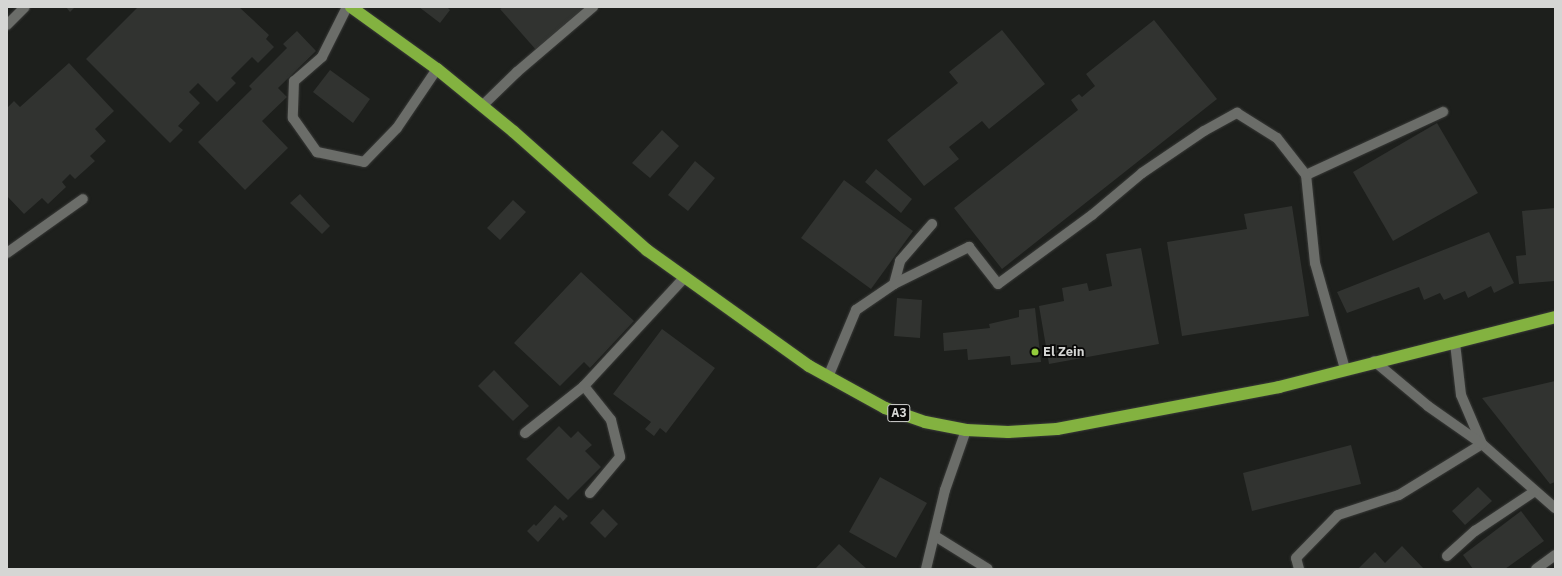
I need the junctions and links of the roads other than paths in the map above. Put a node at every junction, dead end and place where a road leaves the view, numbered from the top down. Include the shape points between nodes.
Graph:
1 (25, 7) edge
2 (347, 7) edge
3 (351, 7) edge
4 (593, 7) edge
5 (7, 25) edge
6 (437, 69) junction
7 (482, 106) junction
8 (1443, 112) dead end
9 (1306, 175) junction
10 (83, 199) dead end
11 (932, 224) dead end
12 (7, 253) edge
13 (685, 277) junction
14 (894, 284) junction
15 (1555, 317) edge
16 (1455, 343) junction
17 (1374, 361) junction
18 (1345, 369) junction
19 (828, 377) junction
20 (584, 386) junction
21 (966, 430) junction
22 (525, 433) dead end
23 (1482, 444) junction
24 (1535, 491) junction
25 (590, 493) dead end
26 (1555, 508) edge
27 (935, 536) junction
28 (1555, 555) edge
29 (1447, 556) dead end
30 (926, 569) edge
31 (988, 569) edge
32 (1299, 569) edge
33 (1536, 569) edge

1 - 5 street
2 - 6 street via 322,57 294,81 293,118 317,152 364,162 397,128
3 - 6 highway, A3
4 - 7 street
6 - 7 highway, A3
7 - 13 highway, A3 via 647,250
8 - 9 street
9 - 14 street via 1276,138 1236,113 1204,131 1142,173 1092,215 998,284 969,247
9 - 18 street via 1315,262
10 - 12 street
11 - 14 street via 900,261
13 - 19 highway, A3 via 808,366
13 - 20 street
14 - 19 street via 856,310
15 - 16 highway, A3
16 - 17 highway, A3
16 - 23 street via 1461,395
17 - 18 highway, A3
17 - 23 street via 1428,406
18 - 21 highway, A3 via 1279,387 1057,429 1008,432
19 - 21 highway, A3 via 885,408 924,422
20 - 22 street
20 - 25 street via 611,420 620,457
21 - 27 street via 945,490
23 - 24 street
23 - 32 street via 1399,495 1338,515 1296,558
24 - 26 street
24 - 29 street via 1475,531
27 - 30 street
27 - 31 street
28 - 33 street

